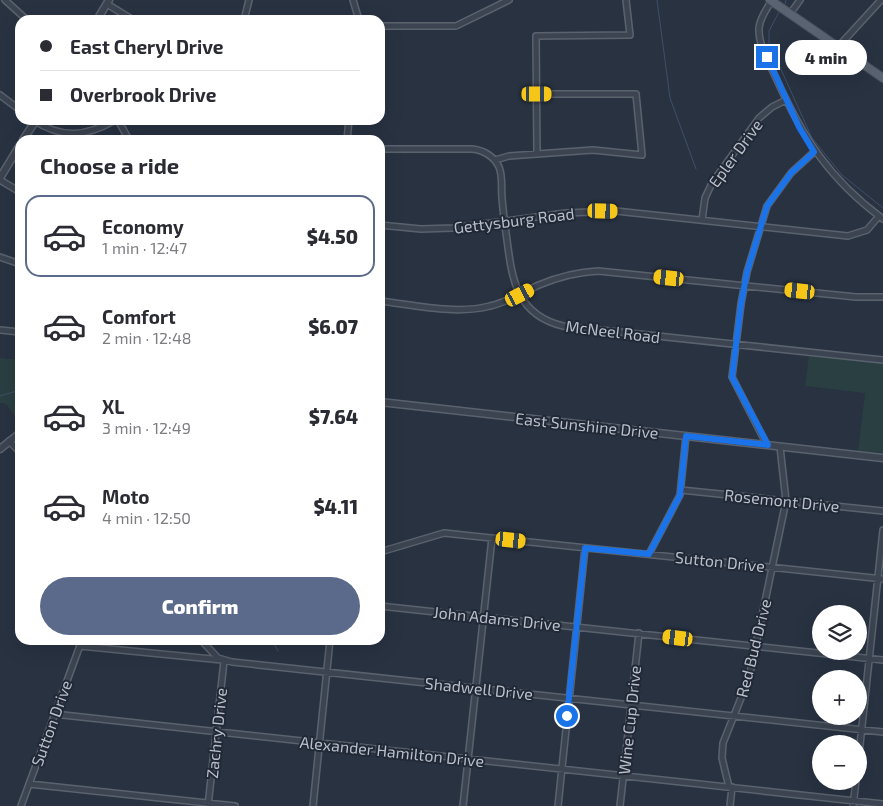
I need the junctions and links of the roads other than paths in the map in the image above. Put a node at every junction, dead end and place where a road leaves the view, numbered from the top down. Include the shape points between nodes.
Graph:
1 (5, 0) edge
2 (248, 0) edge
3 (353, 0) edge
4 (509, 0) edge
5 (626, 0) edge
6 (771, 0) edge
7 (799, 0) edge
8 (882, 0) edge
9 (108, 2) edge
10 (790, 14) junction
11 (22, 15) edge
12 (100, 15) edge
13 (126, 15) edge
14 (245, 15) edge
15 (358, 15) edge
16 (385, 26) edge
17 (838, 47) junction
18 (883, 78) edge
19 (537, 94) junction
20 (0, 95) edge
21 (786, 100) junction
22 (15, 106) edge
23 (43, 125) edge
24 (106, 125) edge
25 (75, 135) edge
26 (75, 135) edge
27 (385, 149) edge
28 (814, 152) junction
29 (15, 154) edge
30 (537, 154) junction
31 (495, 160) junction
32 (0, 179) edge
33 (15, 189) edge
34 (881, 218) edge
35 (702, 220) junction
36 (505, 222) junction
37 (385, 225) edge
38 (760, 226) junction
39 (0, 257) edge
40 (15, 262) edge
41 (744, 286) junction
42 (520, 295) junction
43 (883, 297) edge
44 (385, 302) edge
45 (0, 330) edge
46 (15, 332) edge
47 (736, 344) junction
48 (883, 360) edge
49 (385, 403) edge
50 (15, 436) edge
51 (686, 436) junction
52 (10, 441) junction
53 (768, 445) junction
54 (15, 446) edge
55 (780, 447) junction
56 (0, 450) edge
57 (883, 458) edge
58 (681, 490) junction
59 (786, 501) junction
60 (883, 511) edge
61 (883, 530) edge
62 (492, 538) junction
63 (585, 548) junction
64 (385, 550) edge
65 (649, 554) junction
66 (772, 567) junction
67 (881, 579) edge
68 (385, 607) edge
69 (484, 617) junction
70 (576, 626) junction
71 (639, 633) junction
72 (80, 645) edge
73 (98, 645) edge
74 (207, 645) edge
75 (329, 645) edge
76 (756, 646) junction
77 (870, 658) junction
78 (224, 660) junction
79 (883, 660) edge
80 (326, 672) junction
81 (476, 688) junction
82 (569, 698) junction
83 (631, 704) junction
84 (54, 714) junction
85 (734, 716) junction
86 (861, 730) junction
87 (217, 732) junction
88 (883, 732) edge
89 (861, 735) edge
90 (320, 743) junction
91 (468, 759) junction
92 (562, 769) junction
93 (623, 776) junction
94 (29, 784) junction
95 (731, 787) junction
96 (855, 790) edge
97 (854, 803) edge
98 (883, 804) edge
99 (209, 805) edge
100 (21, 806) edge
101 (236, 806) edge
102 (313, 806) edge
103 (463, 806) edge
104 (558, 806) edge
105 (620, 806) edge
106 (730, 806) edge

1 - 11 street
2 - 14 street
3 - 15 street
4 - 16 street via 456,26
5 - 19 street via 630,35 536,36
6 - 10 main road
6 - 21 street via 760,22 760,38
7 - 10 street
8 - 17 street
9 - 12 street
9 - 13 street
10 - 17 main road
17 - 18 main road
19 - 30 street
19 - 30 street via 636,94 642,155 593,150
20 - 22 street
21 - 28 street
21 - 35 street, Epler Drive via 759,118 712,183 705,198
23 - 26 street via 55,132
24 - 25 street
27 - 31 street via 472,149 482,151
28 - 34 street via 846,190
28 - 38 street via 791,173 770,202
29 - 32 street
30 - 31 street
31 - 36 street, McNeel Road via 501,173
32 - 33 street
34 - 38 street, Gettysburg Road via 867,230 848,236
35 - 36 street, Gettysburg Road via 591,211
35 - 38 street, Gettysburg Road
36 - 37 street, Gettysburg Road via 435,229
36 - 42 street, McNeel Road via 510,269
38 - 41 street
39 - 40 street
41 - 42 street via 598,271 572,274
41 - 43 street
41 - 47 street
42 - 44 street via 490,306 463,310
42 - 47 street, McNeel Road via 538,315 557,324
45 - 46 street
47 - 48 street, McNeel Road
47 - 53 street via 732,377
49 - 51 street, East Sunshine Drive
50 - 52 street
51 - 53 street, East Sunshine Drive
51 - 58 street
52 - 54 street
52 - 56 street
53 - 55 street, East Sunshine Drive
55 - 57 street, East Sunshine Drive
55 - 59 street, Red Bud Drive
58 - 59 street, Rosemont Drive
58 - 65 street
59 - 60 street, Rosemont Drive
59 - 66 street, Red Bud Drive
61 - 67 street
62 - 63 street, Sutton Drive
62 - 64 street, Sutton Drive via 439,533
62 - 69 street
63 - 65 street, Sutton Drive
63 - 70 street
65 - 66 street, Sutton Drive
66 - 67 street, Sutton Drive
66 - 76 street, Red Bud Drive
67 - 77 street
68 - 69 street, John Adams Drive
69 - 70 street, John Adams Drive
69 - 81 street
70 - 71 street, John Adams Drive
70 - 82 street
71 - 76 street, John Adams Drive
71 - 83 street, Wine Cup Drive
72 - 84 street, Sutton Drive
73 - 78 street, Shadwell Drive
74 - 78 street
75 - 80 street
76 - 77 street, John Adams Drive
76 - 85 street, Red Bud Drive via 749,678
77 - 79 street, John Adams Drive
77 - 86 street
78 - 80 street, Shadwell Drive
78 - 87 street, Zachry Drive
80 - 81 street, Shadwell Drive
80 - 90 street
81 - 82 street, Shadwell Drive
81 - 91 street
82 - 83 street, Shadwell Drive
82 - 92 street
83 - 85 street, Shadwell Drive
83 - 93 street, Wine Cup Drive
84 - 87 street, Alexander Hamilton Drive
84 - 94 street, Sutton Drive
85 - 86 street, Shadwell Drive
85 - 95 street, Red Bud Drive via 722,750
86 - 88 street, Shadwell Drive
86 - 89 street
87 - 90 street, Alexander Hamilton Drive
87 - 99 street, Zachry Drive
90 - 91 street, Alexander Hamilton Drive
90 - 102 street
91 - 92 street, Alexander Hamilton Drive
91 - 103 street
92 - 93 street, Alexander Hamilton Drive
92 - 104 street
93 - 95 street, Alexander Hamilton Drive
93 - 105 street, Wine Cup Drive
94 - 99 street
94 - 100 street, Sutton Drive
95 - 97 street, Alexander Hamilton Drive
95 - 106 street, Red Bud Drive
96 - 97 street
97 - 98 street, Alexander Hamilton Drive
99 - 101 street

